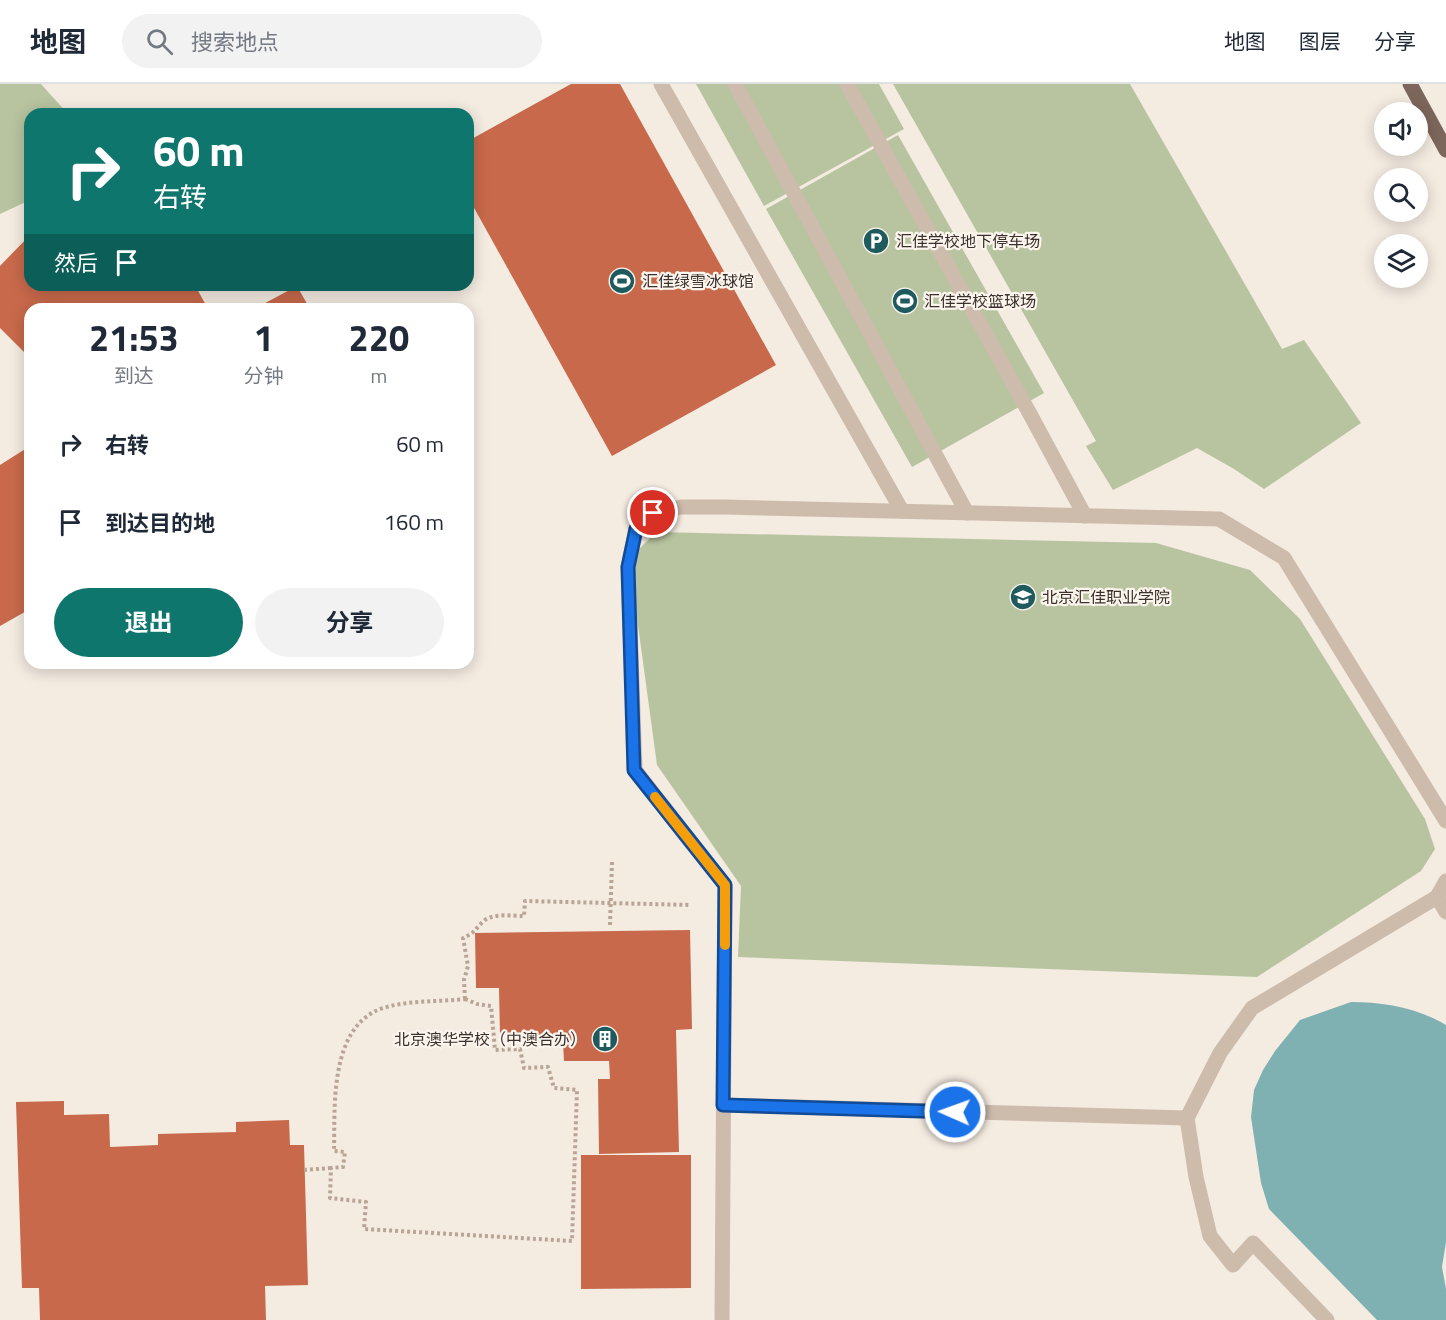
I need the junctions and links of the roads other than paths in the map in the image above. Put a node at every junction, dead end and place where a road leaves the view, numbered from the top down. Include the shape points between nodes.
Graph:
1 (661, 84) edge
2 (735, 84) edge
3 (847, 84) edge
4 (1410, 84) edge
5 (1446, 150) edge
6 (902, 511) junction
7 (967, 513) junction
8 (1084, 516) junction
9 (1446, 821) edge
10 (1446, 880) edge
11 (1437, 897) junction
12 (1446, 912) edge
13 (723, 1105) junction
14 (1187, 1118) junction
15 (722, 1320) edge
16 (1327, 1320) edge

1 - 6 street
2 - 7 street
3 - 8 street
4 - 5 main road
6 - 7 street
6 - 13 street via 681,507 653,513 636,529 628,567 634,770 725,885
7 - 8 street
8 - 9 street via 1219,519 1284,558
10 - 11 street
11 - 12 street
11 - 14 street via 1252,1008 1220,1053
13 - 14 street
13 - 15 street
14 - 16 street via 1210,1236 1233,1265 1253,1244

